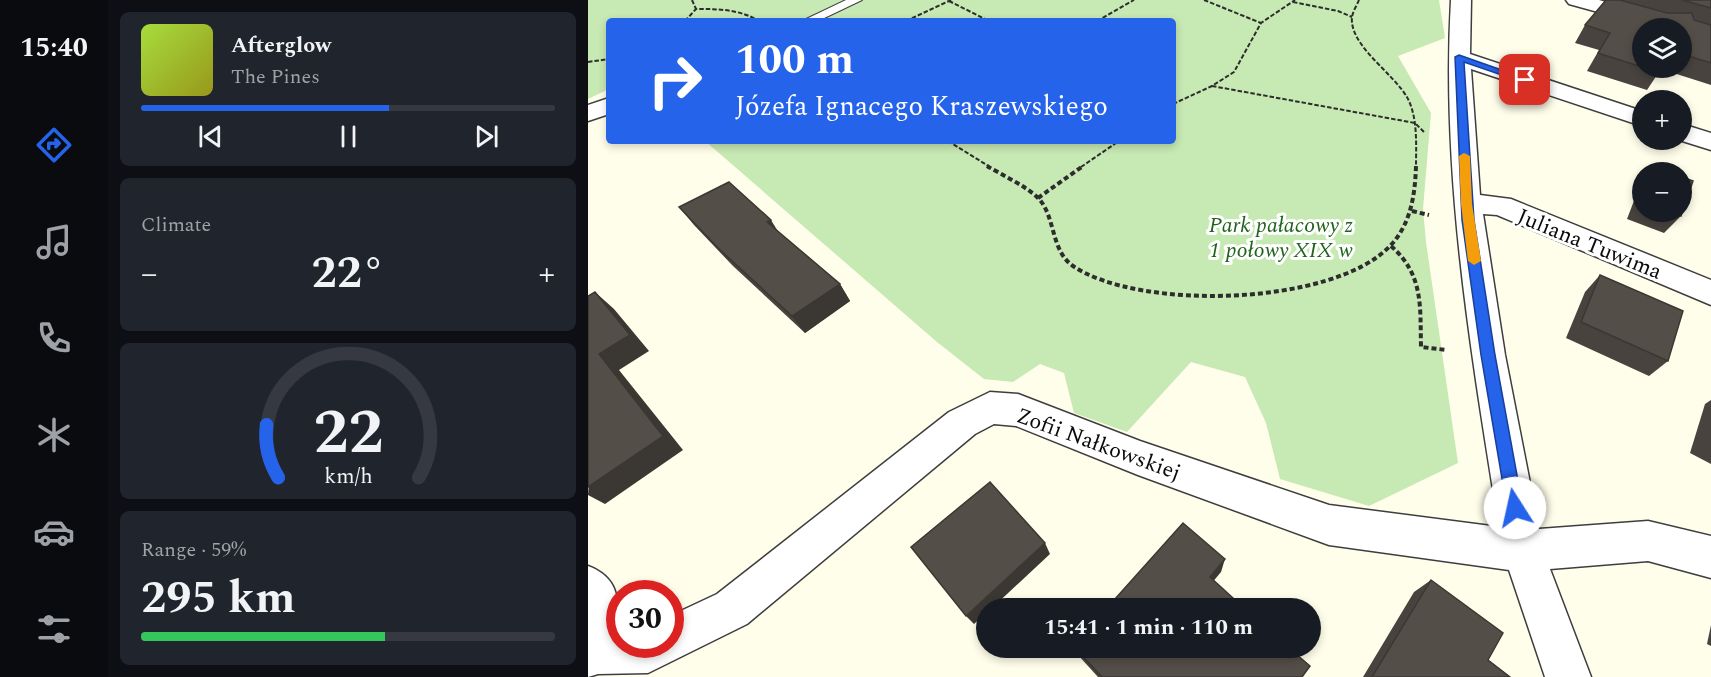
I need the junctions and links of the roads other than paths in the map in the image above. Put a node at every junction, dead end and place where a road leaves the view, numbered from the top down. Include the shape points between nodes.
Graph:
1 (856, 0) edge
2 (1461, 0) edge
3 (1576, 0) edge
4 (815, 18) edge
5 (1640, 18) edge
6 (1459, 57) junction
7 (606, 106) edge
8 (588, 114) edge
9 (1632, 116) edge
10 (1692, 135) edge
11 (1711, 142) edge
12 (1467, 204) junction
13 (1711, 293) edge
14 (1523, 551) junction
15 (1711, 557) edge
16 (588, 587) edge
17 (684, 633) edge
18 (606, 653) edge
19 (591, 654) edge
20 (1568, 677) edge

1 - 4 lane
2 - 6 street
3 - 5 street
6 - 9 street
6 - 12 street
7 - 8 street
10 - 11 street
12 - 13 street, Juliana Tuwima via 1501,206
12 - 14 street via 1488,355
14 - 15 street, Zofii Nałkowskiej via 1648,541
14 - 17 street, Zofii Nałkowskiej via 1329,525 1138,458 1018,410 990,408 962,423 732,609
14 - 20 street
16 - 19 street via 597,601
18 - 19 street

